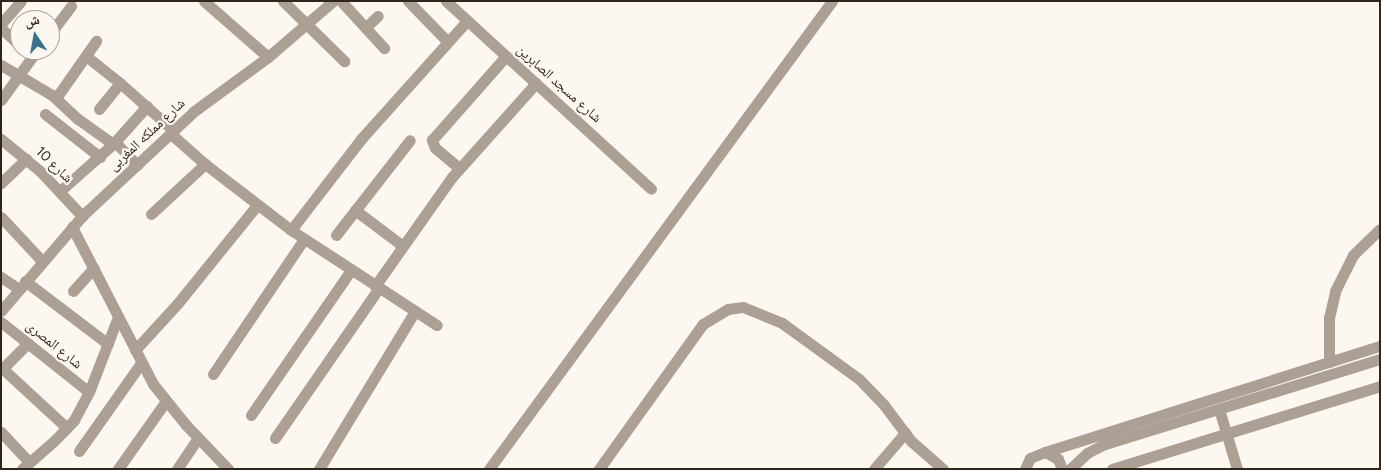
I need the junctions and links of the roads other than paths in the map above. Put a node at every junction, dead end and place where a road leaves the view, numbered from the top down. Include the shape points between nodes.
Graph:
1 (20, 1) edge
2 (204, 1) edge
3 (283, 1) edge
4 (333, 1) edge
5 (341, 1) edge
6 (408, 1) edge
7 (446, 1) edge
8 (832, 1) edge
9 (71, 6) dead end
10 (378, 16) dead end
11 (467, 20) junction
12 (60, 21) edge
13 (308, 23) junction
14 (1, 24) edge
15 (366, 27) junction
16 (96, 41) dead end
17 (448, 42) junction
18 (384, 48) dead end
19 (86, 56) junction
20 (506, 56) junction
21 (268, 57) junction
22 (26, 60) edge
23 (344, 61) dead end
24 (1, 65) edge
25 (18, 75) junction
26 (120, 83) junction
27 (536, 83) junction
28 (56, 98) junction
29 (1, 100) edge
30 (148, 106) junction
31 (99, 109) dead end
32 (45, 114) dead end
33 (172, 133) junction
34 (1, 139) edge
35 (410, 140) dead end
36 (114, 143) junction
37 (100, 157) junction
38 (26, 159) junction
39 (205, 164) junction
40 (137, 166) junction
41 (459, 168) junction
42 (1, 183) edge
43 (651, 189) dead end
44 (60, 191) junction
45 (257, 205) junction
46 (355, 210) junction
47 (151, 214) dead end
48 (82, 216) junction
49 (1, 217) edge
50 (72, 227) junction
51 (1380, 229) edge
52 (291, 230) junction
53 (336, 235) dead end
54 (304, 239) junction
55 (403, 246) junction
56 (42, 262) junction
57 (94, 268) junction
58 (351, 270) junction
59 (1, 277) edge
60 (22, 285) junction
61 (377, 287) junction
62 (73, 291) dead end
63 (1, 311) edge
64 (415, 311) junction
65 (118, 317) junction
66 (1, 322) edge
67 (437, 326) dead end
68 (28, 344) junction
69 (108, 344) junction
70 (1380, 346) edge
71 (135, 350) junction
72 (1380, 359) edge
73 (1329, 362) junction
74 (141, 364) junction
75 (2, 369) edge
76 (213, 374) dead end
77 (1380, 386) edge
78 (89, 392) junction
79 (166, 401) junction
80 (1219, 409) junction
81 (252, 415) dead end
82 (67, 428) junction
83 (1, 432) edge
84 (905, 433) junction
85 (1226, 434) junction
86 (198, 438) junction
87 (276, 438) dead end
88 (79, 451) dead end
89 (1045, 452) junction
90 (25, 465) edge
91 (118, 469) edge
92 (177, 469) edge
93 (228, 469) edge
94 (319, 469) edge
95 (489, 469) edge
96 (599, 469) edge
97 (874, 469) edge
98 (943, 469) edge
99 (1024, 469) edge
100 (1062, 469) edge
101 (1070, 469) edge
102 (1112, 469) edge
103 (1237, 469) edge

1 - 14 street
2 - 21 street
3 - 13 street
4 - 13 street, شارع مملكه المغربى
5 - 15 street
6 - 17 street
7 - 11 street, شارع مسجد الصابرين
8 - 95 street
9 - 12 street
10 - 15 street
11 - 17 street
11 - 20 street, شارع مسجد الصابرين
13 - 21 street, شارع مملكه المغربى
13 - 23 street
15 - 18 street
16 - 19 street
17 - 52 street via 361,139
19 - 26 street
19 - 28 street
20 - 27 street, شارع مسجد الصابرين
20 - 41 street via 432,140 435,148
21 - 33 street, شارع مملكه المغربى via 208,100
22 - 25 street
24 - 25 street
25 - 28 street
25 - 29 street
26 - 30 street
26 - 31 street
27 - 41 street
27 - 43 street, شارع مسجد الصابرين
28 - 36 street via 78,119
30 - 33 street
30 - 36 street
32 - 37 street
33 - 39 street
33 - 40 street, شارع مملكه المغربى
34 - 38 street, شارع 10
35 - 46 street
36 - 37 street
36 - 40 street
37 - 44 street
38 - 42 street
38 - 44 street, شارع 10
39 - 45 street
39 - 47 street
40 - 48 street, شارع مملكه المغربى
41 - 55 street
44 - 48 street, شارع 10
45 - 52 street
45 - 71 street via 178,303
46 - 53 street
46 - 55 street
48 - 50 street, شارع مملكه المغربى
49 - 56 street
50 - 56 street, شارع مملكه المغربى
50 - 57 street
51 - 73 street via 1353,256 1339,279 1329,318
52 - 54 street
54 - 58 street
54 - 76 street
55 - 61 street
56 - 60 street, شارع مملكه المغربى
57 - 62 street
57 - 65 street
58 - 61 street
58 - 81 street
59 - 60 street
60 - 63 street, شارع مملكه المغربى
60 - 69 street
61 - 64 street
61 - 87 street
64 - 67 street
64 - 94 street
65 - 69 street
65 - 71 street
66 - 68 street, شارع المصرى
68 - 75 street
68 - 78 street, شارع المصرى
69 - 78 street
70 - 73 street
71 - 74 street
72 - 80 street
73 - 89 street
74 - 79 street
74 - 88 street
75 - 82 street
77 - 85 street
78 - 82 street
79 - 86 street
79 - 91 street
80 - 85 street
80 - 101 street via 1102,445
82 - 90 street
83 - 90 street
84 - 96 street via 859,379 782,323 743,307 728,309 703,324
84 - 97 street
84 - 98 street
85 - 102 street
85 - 103 street
86 - 92 street
86 - 93 street
89 - 99 street via 1030,458
89 - 100 street via 1058,459

